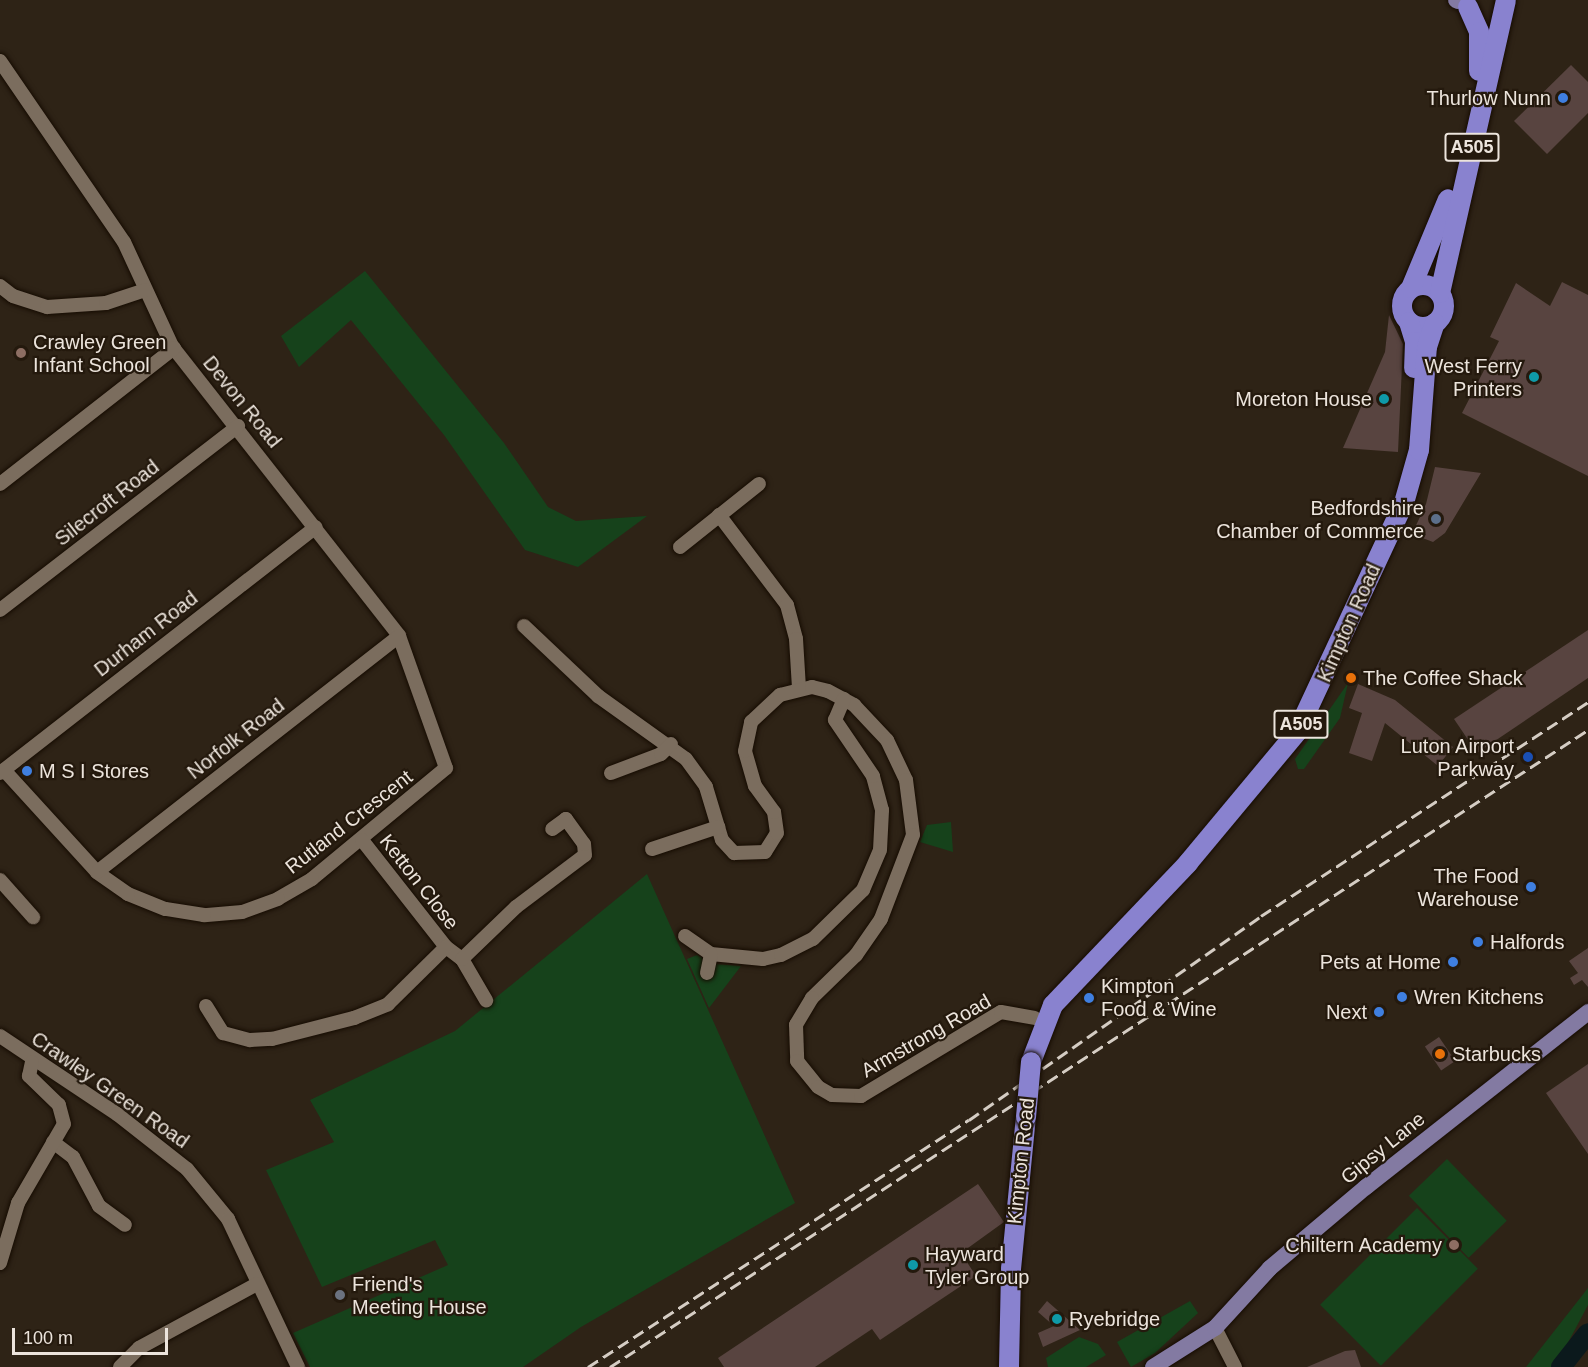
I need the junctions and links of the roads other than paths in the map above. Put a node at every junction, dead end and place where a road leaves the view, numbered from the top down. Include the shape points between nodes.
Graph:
1 (1506, 1) edge
2 (1460, 2) edge
3 (0, 61) edge
4 (0, 286) edge
5 (1411, 288) junction
6 (145, 290) junction
7 (1440, 293) junction
8 (1409, 322) junction
9 (1435, 323) junction
10 (174, 348) junction
11 (238, 426) junction
12 (1412, 472) junction
13 (0, 484) edge
14 (759, 484) dead end
15 (719, 515) junction
16 (316, 527) junction
17 (680, 547) dead end
18 (0, 610) edge
19 (524, 626) dead end
20 (399, 636) junction
21 (798, 688) junction
22 (844, 699) junction
23 (671, 744) junction
24 (446, 768) joint
25 (2, 771) edge
26 (611, 773) dead end
27 (718, 827) junction
28 (552, 829) dead end
29 (362, 840) junction
30 (1198, 847) junction
31 (652, 849) dead end
32 (97, 872) junction
33 (0, 880) edge
34 (33, 917) dead end
35 (685, 936) dead end
36 (446, 947) junction
37 (711, 954) junction
38 (462, 959) junction
39 (707, 972) dead end
40 (486, 1000) dead end
41 (206, 1006) dead end
42 (1588, 1012) edge
43 (1034, 1018) junction
44 (0, 1036) edge
45 (32, 1062) junction
46 (1031, 1062) junction
47 (53, 1142) junction
48 (125, 1225) dead end
49 (0, 1263) edge
50 (257, 1284) junction
51 (1215, 1328) junction
52 (120, 1367) edge
53 (298, 1367) edge
54 (1009, 1367) edge
55 (1153, 1367) edge
56 (1235, 1367) edge

1 - 2 highway via 1488,10
1 - 7 highway, A505
2 - 5 highway, A505 via 1479,32 1479,75 1446,210
3 - 6 street, Devon Road via 110,218
4 - 6 street via 13,296 47,307 106,303
5 - 7 highway via 1430,286
5 - 8 highway via 1402,306
6 - 10 street, Devon Road
7 - 9 highway via 1444,308
8 - 9 highway via 1422,327
8 - 12 highway, Kimpton Road / A505 via 1415,342 1408,449
9 - 12 highway, Kimpton Road / A505 via 1427,347 1419,450
10 - 11 street, Devon Road
10 - 13 street
11 - 16 street, Devon Road
11 - 18 street, Silecroft Road
12 - 30 highway, Kimpton Road / A505 via 1389,540 1297,732
14 - 15 street
15 - 17 street
15 - 21 street via 787,604 796,639
16 - 20 street, Devon Road
16 - 25 street, Durham Road
19 - 23 street via 598,696
20 - 24 street, Devon Road
20 - 32 street, Norfolk Road
21 - 22 street, Armstrong Road via 812,687
21 - 27 street via 764,707 746,736 746,767 778,823 774,842 765,852 744,856 722,840
22 - 37 street via 835,720 873,776 882,810 880,850 869,878 850,905 796,949 763,959
22 - 43 street, Armstrong Road via 872,720 895,753 911,799 913,836 875,928 801,1013 793,1037 801,1070 832,1095 861,1096 1001,1012
23 - 26 street via 661,754
23 - 27 street via 706,787
24 - 29 street, Rutland Crescent
25 - 32 street, Rutland Crescent
27 - 31 street
28 - 38 street, Ketton Close via 566,819 584,844 585,855 516,907
29 - 32 street, Rutland Crescent via 279,899 242,912 204,915 165,909 128,894
29 - 36 street, Ketton Close
30 - 43 highway, Kimpton Road / A505 via 1180,854
30 - 46 highway, Kimpton Road / A505 via 1053,1005
33 - 34 street
35 - 37 street
36 - 38 street, Ketton Close
36 - 41 street, Ketton Close via 388,1004 354,1018 272,1039 250,1040 223,1033
37 - 39 street
38 - 40 street, Ketton Close
42 - 51 main road, Gipsy Lane via 1270,1268
43 - 46 highway, Kimpton Road / A505 via 1027,1049
44 - 45 street, Crawley Green Road
45 - 47 street via 29,1076 59,1105 64,1117
45 - 50 street, Crawley Green Road via 117,1114 188,1169 228,1219
46 - 54 highway, Kimpton Road / A505, bridge via 1010,1280
47 - 48 street via 73,1156 99,1206
47 - 49 street via 18,1203
50 - 52 street via 139,1348
50 - 53 street, Crawley Green Road
51 - 55 main road, Gipsy Lane
51 - 56 street

